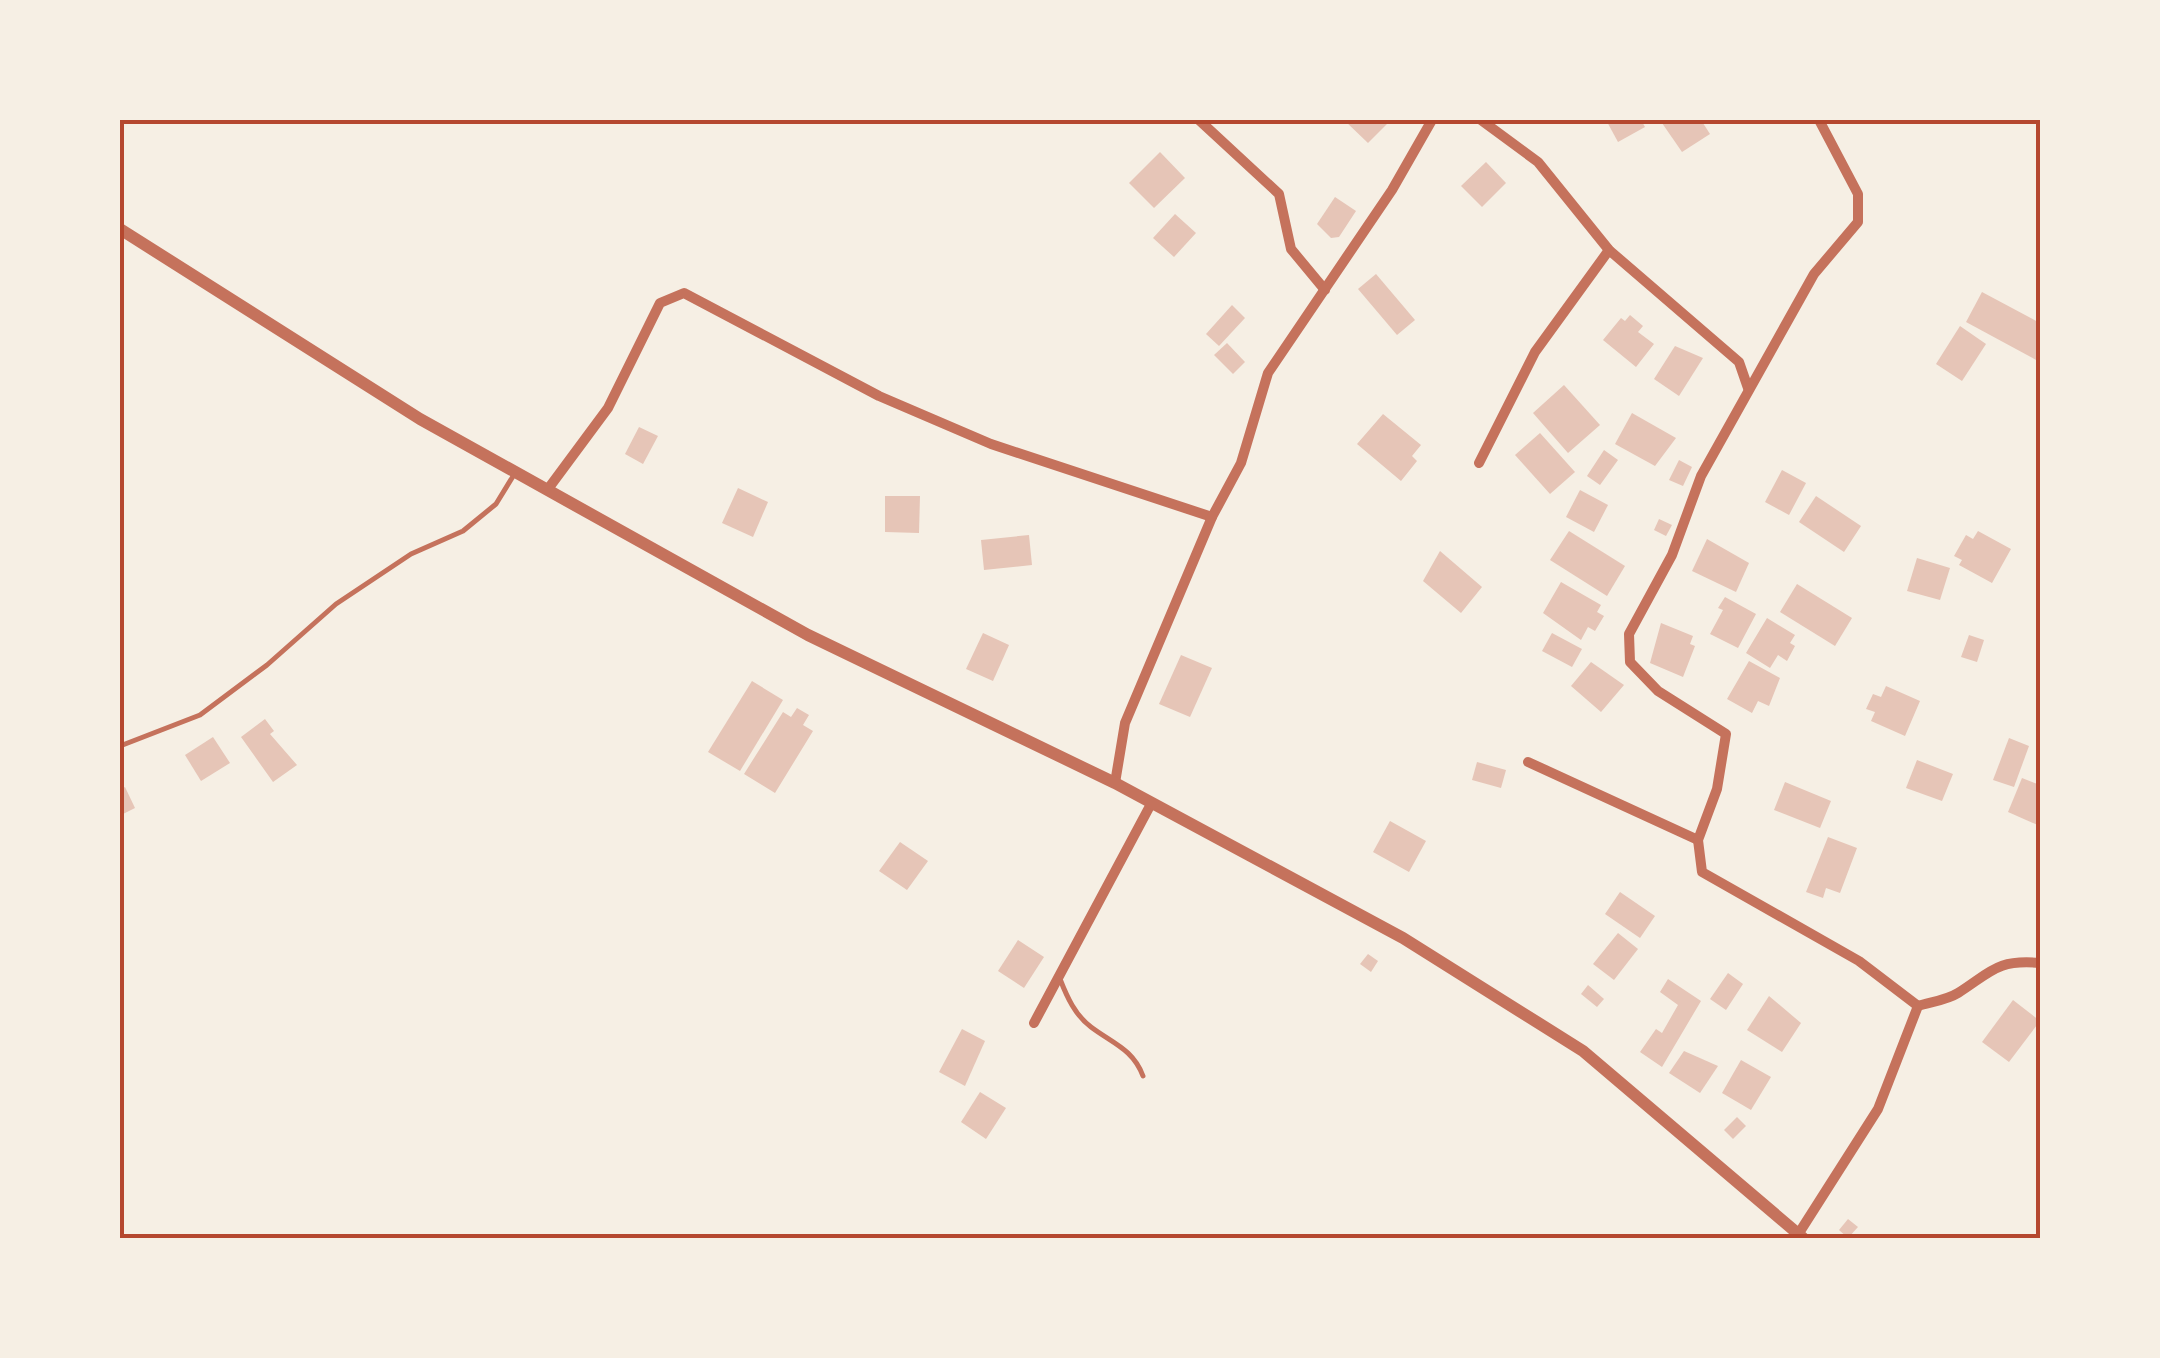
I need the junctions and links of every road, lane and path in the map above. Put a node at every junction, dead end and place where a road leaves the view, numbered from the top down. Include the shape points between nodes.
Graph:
1 (1199, 120) edge
2 (1432, 120) edge
3 (1482, 120) edge
4 (1819, 120) edge
5 (120, 228) edge
6 (1609, 250) junction
7 (1325, 290) junction
8 (1748, 388) junction
9 (1479, 463) dead end
10 (516, 472) junction
11 (548, 489) junction
12 (1212, 517) junction
13 (120, 746) edge
14 (1528, 762) dead end
15 (1115, 783) junction
16 (1151, 804) junction
17 (1698, 840) junction
18 (2040, 962) edge
19 (1060, 979) junction
20 (1918, 1006) junction
21 (1034, 1023) dead end
22 (1143, 1076) dead end
23 (1801, 1236) edge

1 - 7 street via 1279,194 1291,249
2 - 7 street
3 - 6 street via 1538,162
4 - 8 street via 1858,194 1858,222 1814,274
5 - 10 street
6 - 8 street via 1739,362
6 - 9 street via 1535,352
7 - 12 street via 1268,373 1241,463
8 - 17 street via 1629,634 1630,662 1658,691 1726,734 1717,789
10 - 11 street
10 - 13 lane via 496,504 463,532 411,554 336,604 200,714
11 - 12 street via 608,408 660,303 684,293 878,396 991,444
11 - 15 street via 808,635
12 - 15 street via 1125,723
14 - 17 street
15 - 16 street
16 - 19 street
16 - 23 street via 1403,938 1583,1051
17 - 20 street via 1702,872 1860,961
18 - 20 street via 1986,970 1956,995
19 - 21 street
19 - 22 lane via 1088,1025 1137,1059
20 - 23 street via 1878,1110

